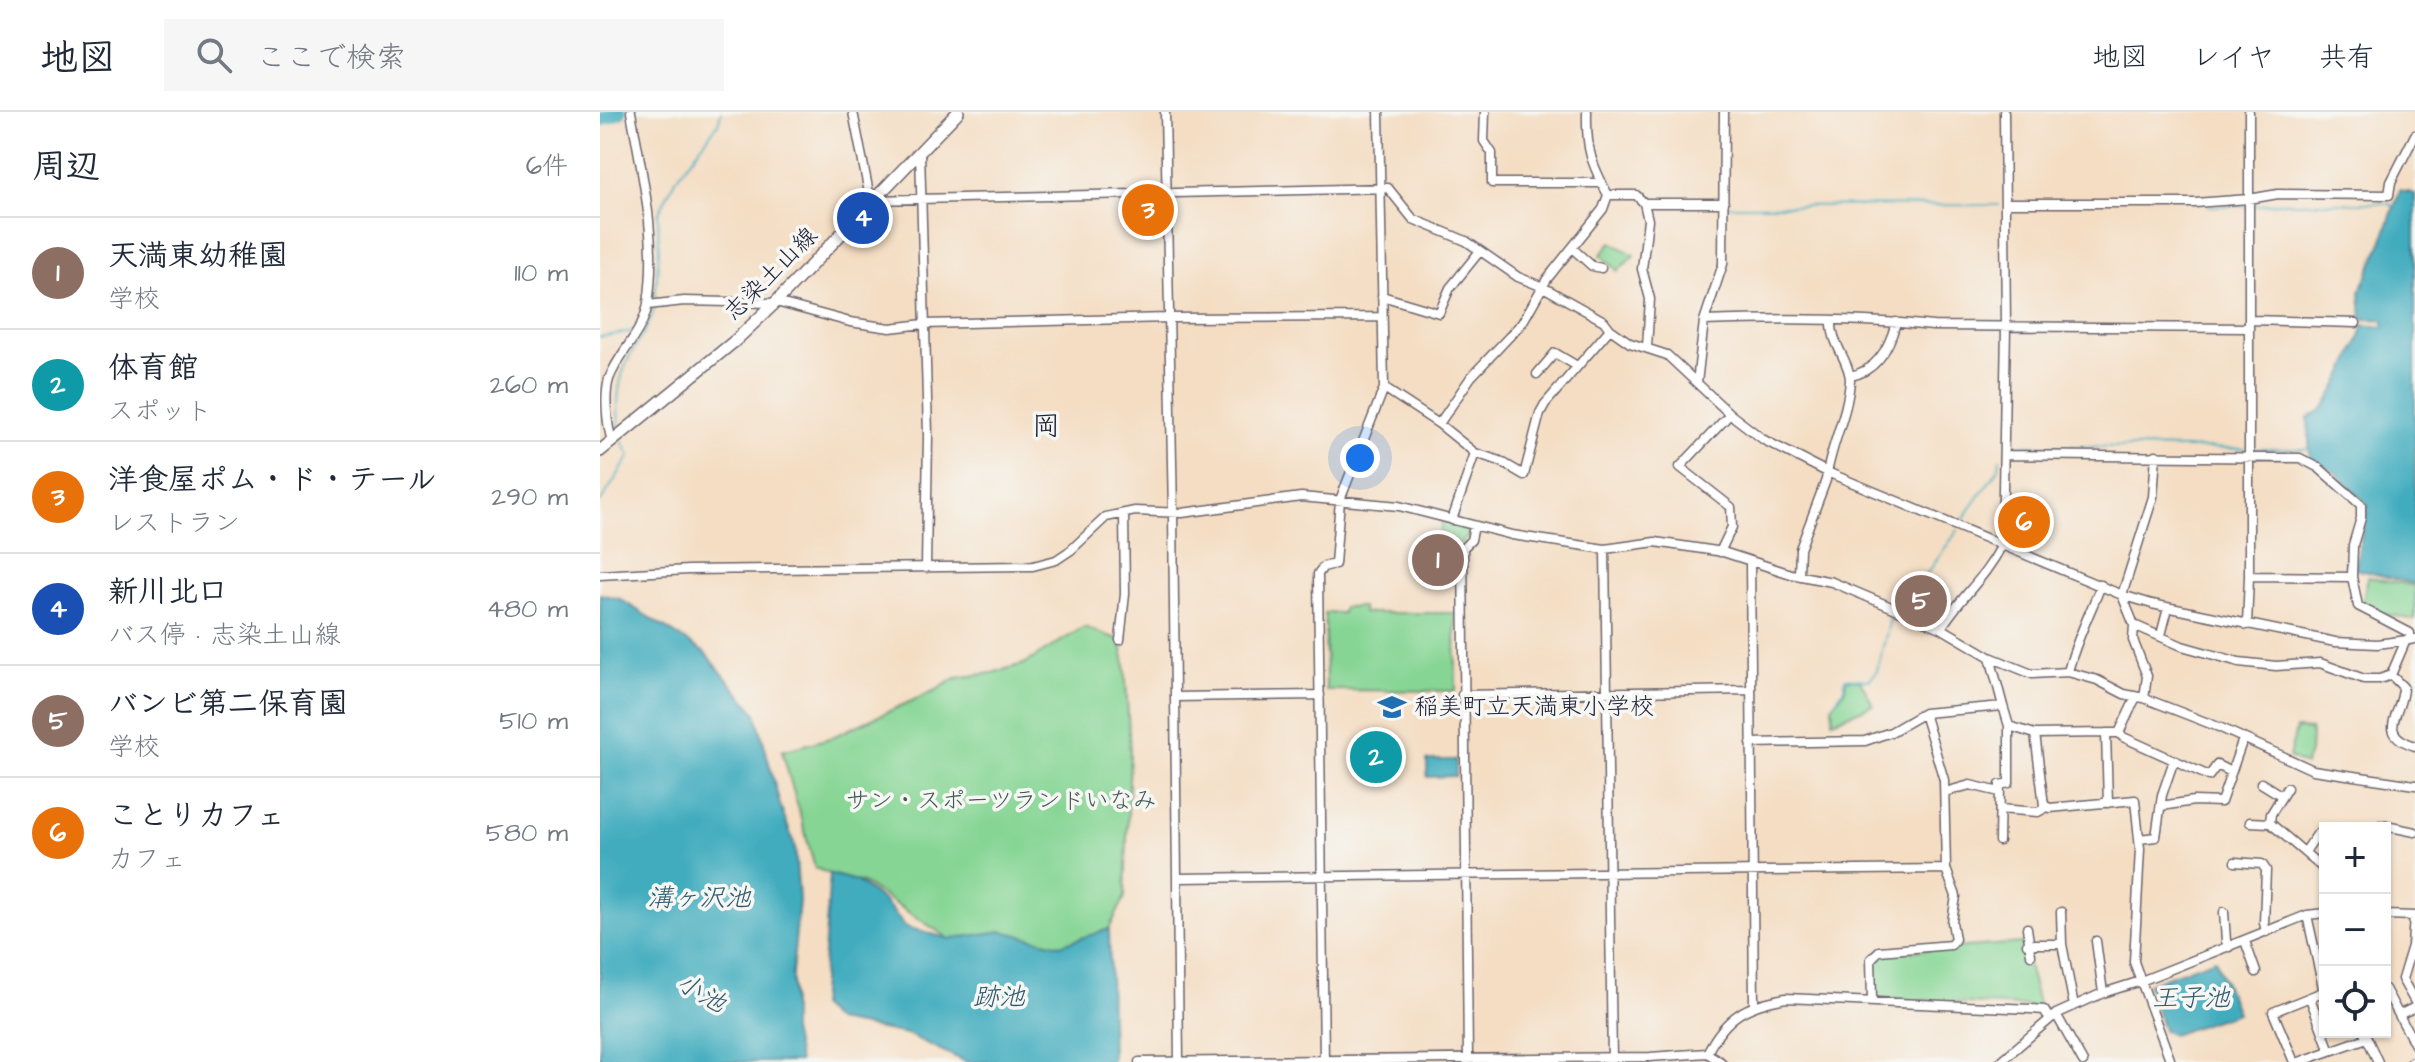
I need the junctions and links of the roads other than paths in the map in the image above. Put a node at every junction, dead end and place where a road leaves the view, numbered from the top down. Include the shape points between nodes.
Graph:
1 (853, 112) edge
2 (958, 112) edge
3 (1165, 112) edge
4 (1379, 112) edge
5 (1485, 112) edge
6 (1587, 112) edge
7 (1724, 112) edge
8 (2004, 112) edge
9 (2249, 112) edge
10 (632, 114) edge
11 (2415, 135) edge
12 (920, 152) junction
13 (1602, 183) junction
14 (1380, 190) junction
15 (1166, 195) junction
16 (1608, 195) junction
17 (2249, 199) junction
18 (921, 200) junction
19 (872, 202) junction
20 (1644, 203) junction
21 (1724, 203) junction
22 (2005, 203) junction
23 (1572, 248) junction
24 (1480, 251) junction
25 (1601, 268) dead end
26 (1543, 287) junction
27 (1382, 296) junction
28 (775, 302) junction
29 (653, 304) junction
30 (1382, 317) junction
31 (1169, 318) junction
32 (1832, 320) junction
33 (1704, 321) junction
34 (1896, 322) junction
35 (2356, 323) dead end
36 (924, 324) junction
37 (2249, 324) junction
38 (2006, 327) junction
39 (1610, 329) junction
40 (1647, 347) junction
41 (1577, 366) junction
42 (1537, 374) dead end
43 (1850, 376) junction
44 (1697, 383) junction
45 (1384, 388) junction
46 (1730, 414) junction
47 (1439, 424) junction
48 (612, 441) junction
49 (600, 451) edge
50 (1475, 453) junction
51 (2005, 455) junction
52 (2156, 455) junction
53 (2249, 456) junction
54 (1827, 472) junction
55 (1340, 500) junction
56 (1173, 513) junction
57 (1124, 514) junction
58 (1452, 520) junction
59 (1474, 526) junction
60 (2002, 545) junction
61 (1605, 549) junction
62 (1720, 552) junction
63 (1750, 562) junction
64 (926, 568) junction
65 (600, 575) edge
66 (1799, 575) junction
67 (2249, 576) junction
68 (2352, 577) junction
69 (2101, 585) junction
70 (2122, 595) junction
71 (2168, 608) junction
72 (2134, 625) junction
73 (2247, 625) junction
74 (1941, 628) junction
75 (2161, 635) junction
76 (1120, 640) dead end
77 (2410, 640) edge
78 (1990, 657) junction
79 (2068, 672) junction
80 (2391, 675) junction
81 (1750, 690) junction
82 (1607, 693) junction
83 (1320, 695) junction
84 (1462, 695) junction
85 (1175, 697) junction
86 (2140, 698) junction
87 (1936, 699) dead end
88 (2003, 706) junction
89 (1940, 711) junction
90 (1924, 713) junction
91 (2009, 726) junction
92 (2106, 733) junction
93 (2119, 733) junction
94 (2035, 734) junction
95 (2243, 739) junction
96 (1751, 743) junction
97 (2415, 746) edge
98 (2174, 760) junction
99 (2231, 772) junction
100 (2261, 783) dead end
101 (2415, 785) edge
102 (1945, 792) junction
103 (2000, 792) junction
104 (2108, 803) junction
105 (2161, 806) junction
106 (2047, 807) junction
107 (2000, 809) junction
108 (2250, 822) dead end
109 (2270, 823) junction
110 (2391, 827) edge
111 (2415, 832) edge
112 (2318, 833) dead end
113 (2139, 839) junction
114 (1999, 841) dead end
115 (2305, 852) junction
116 (2240, 865) dead end
117 (2319, 865) edge
118 (1946, 869) junction
119 (1753, 872) junction
120 (1610, 873) junction
121 (1321, 876) junction
122 (1466, 876) junction
123 (1177, 878) junction
124 (2061, 912) dead end
125 (2224, 912) dead end
126 (2319, 914) edge
127 (2307, 915) junction
128 (2391, 915) edge
129 (2414, 916) edge
130 (2027, 928) dead end
131 (2266, 932) junction
132 (2096, 941) dead end
133 (2245, 941) junction
134 (2027, 944) junction
135 (2062, 944) junction
136 (2229, 947) junction
137 (2031, 955) dead end
138 (2319, 966) edge
139 (2256, 972) dead end
140 (2141, 981) junction
141 (2103, 993) junction
142 (2319, 994) edge
143 (2310, 998) junction
144 (1872, 1000) junction
145 (2391, 1000) edge
146 (2415, 1004) edge
147 (1754, 1005) junction
148 (2074, 1006) junction
149 (2399, 1015) junction
150 (2052, 1016) junction
151 (2359, 1038) edge
152 (2367, 1038) edge
153 (2415, 1045) edge
154 (2330, 1051) junction
155 (1707, 1053) junction
156 (1612, 1059) edge
157 (1468, 1060) edge
158 (1650, 1060) edge
159 (1324, 1061) edge
160 (1139, 1062) edge
161 (1179, 1062) edge
162 (1721, 1062) edge
163 (2000, 1062) edge
164 (2083, 1062) edge
165 (2171, 1062) edge
166 (2296, 1062) edge
167 (2378, 1062) edge

1 - 19 street
2 - 12 main road, 志染土山線
3 - 15 street
4 - 14 street
5 - 13 street via 1492,183
6 - 13 street via 1591,160
7 - 21 street
8 - 22 street
9 - 17 street
10 - 29 street via 651,234
11 - 17 street via 2389,195 2278,194
12 - 18 street
12 - 19 main road, 志染土山線
13 - 16 street
14 - 15 street
14 - 24 street via 1388,188 1413,219
14 - 27 street
15 - 18 street
15 - 31 street
16 - 20 street via 1636,195
16 - 23 street
17 - 22 street
17 - 37 street
18 - 19 street
18 - 36 street
19 - 28 main road, 志染土山線
20 - 21 street
20 - 40 street
21 - 33 street via 1723,264
22 - 38 street
23 - 25 street
23 - 26 street
24 - 26 street
24 - 27 street via 1450,288 1439,313
26 - 39 street
26 - 47 street via 1522,323 1471,377
27 - 30 street
28 - 29 street
28 - 36 street via 890,328
28 - 48 main road, 志染土山線
29 - 48 street via 608,381
30 - 31 street
30 - 45 street
31 - 36 street
31 - 56 street
32 - 33 street
32 - 34 street
32 - 43 street via 1831,331
33 - 44 street
34 - 38 street
34 - 43 street via 1887,348 1872,367
35 - 37 street
36 - 64 street
37 - 38 street
37 - 53 street
38 - 51 street
39 - 40 street
39 - 41 street
40 - 44 street via 1667,355
41 - 42 street via 1555,353
41 - 50 street via 1540,413 1524,475
43 - 54 street
44 - 46 street
45 - 47 street
45 - 55 street
46 - 54 street via 1753,434
46 - 62 street via 1680,467 1731,507 1732,527
47 - 50 street
48 - 49 main road, 志染土山線
50 - 58 street
51 - 52 street
51 - 60 street
52 - 53 street
52 - 70 street via 2153,497
53 - 67 street
53 - 68 street via 2300,458 2361,505
54 - 60 street
54 - 66 street via 1800,549
55 - 56 street via 1301,497
55 - 58 street via 1399,506
55 - 83 street via 1335,564 1318,574
56 - 57 street
56 - 85 street
57 - 64 street via 1106,517 1056,560 1033,566
57 - 76 street
58 - 59 street
59 - 61 street
59 - 84 street via 1463,548
60 - 69 street
60 - 74 street via 1989,570
61 - 62 street via 1655,542
61 - 82 street
62 - 63 street
63 - 66 street
63 - 81 street
64 - 65 street
66 - 74 street via 1832,582
67 - 68 street
67 - 73 street
68 - 77 street via 2358,606 2410,633
69 - 70 street
69 - 79 street
70 - 71 street
70 - 72 street
71 - 73 street
71 - 75 street
72 - 75 street
72 - 86 street via 2133,640 2147,676
73 - 77 street via 2335,642
74 - 78 street
75 - 80 street via 2239,662 2320,663 2364,679
77 - 80 street
78 - 79 street via 2032,674
78 - 88 street
79 - 86 street
80 - 97 street via 2403,687 2393,732
81 - 82 street
81 - 96 street
82 - 84 street
82 - 120 street
83 - 85 street
83 - 121 street
84 - 122 street
85 - 123 street
86 - 93 street
86 - 95 street
87 - 89 street
88 - 89 street
88 - 91 street
89 - 90 street
90 - 96 street via 1865,741
90 - 102 street
91 - 94 street
91 - 103 street via 2009,783 2000,785
92 - 93 street
92 - 94 street
92 - 104 street
93 - 98 street
94 - 106 street
95 - 99 street
95 - 101 street via 2320,772
96 - 119 street
98 - 99 street via 2209,776 2217,765
98 - 105 street
99 - 105 street via 2221,802
100 - 109 street via 2284,792
102 - 103 street via 1970,785
102 - 118 street
103 - 107 street
104 - 106 street
104 - 113 street via 2135,800
105 - 113 street via 2156,837
106 - 107 street via 2038,812
107 - 114 street
108 - 109 street
109 - 115 street
110 - 111 street
112 - 115 street
113 - 140 street via 2134,962
115 - 117 street
116 - 131 street via 2262,864 2266,870
118 - 119 street
118 - 144 street via 1956,896 1955,939 1951,945 1873,954
119 - 120 street
119 - 147 street
120 - 122 street
120 - 156 street
121 - 122 street
121 - 123 street
121 - 159 street
122 - 157 street
123 - 161 street
124 - 135 street
125 - 136 street
126 - 127 street
127 - 131 street
127 - 138 street
128 - 129 street
129 - 146 street via 2402,979
130 - 134 street
131 - 133 street
132 - 141 street
133 - 136 street
133 - 139 street
134 - 135 street
134 - 137 street
135 - 148 street
136 - 140 street
140 - 141 street
140 - 165 street
141 - 148 street
142 - 143 street
143 - 154 street
143 - 166 street via 2273,1012
144 - 147 street via 1786,998
144 - 150 street via 2044,1010
145 - 149 street
146 - 149 street
147 - 155 street via 1724,1025
148 - 150 street
149 - 153 street
150 - 163 street
150 - 164 street
151 - 154 street
152 - 167 street
154 - 166 street
155 - 158 street
155 - 162 street
156 - 157 street
156 - 158 street
157 - 159 street
159 - 161 street
160 - 161 street

